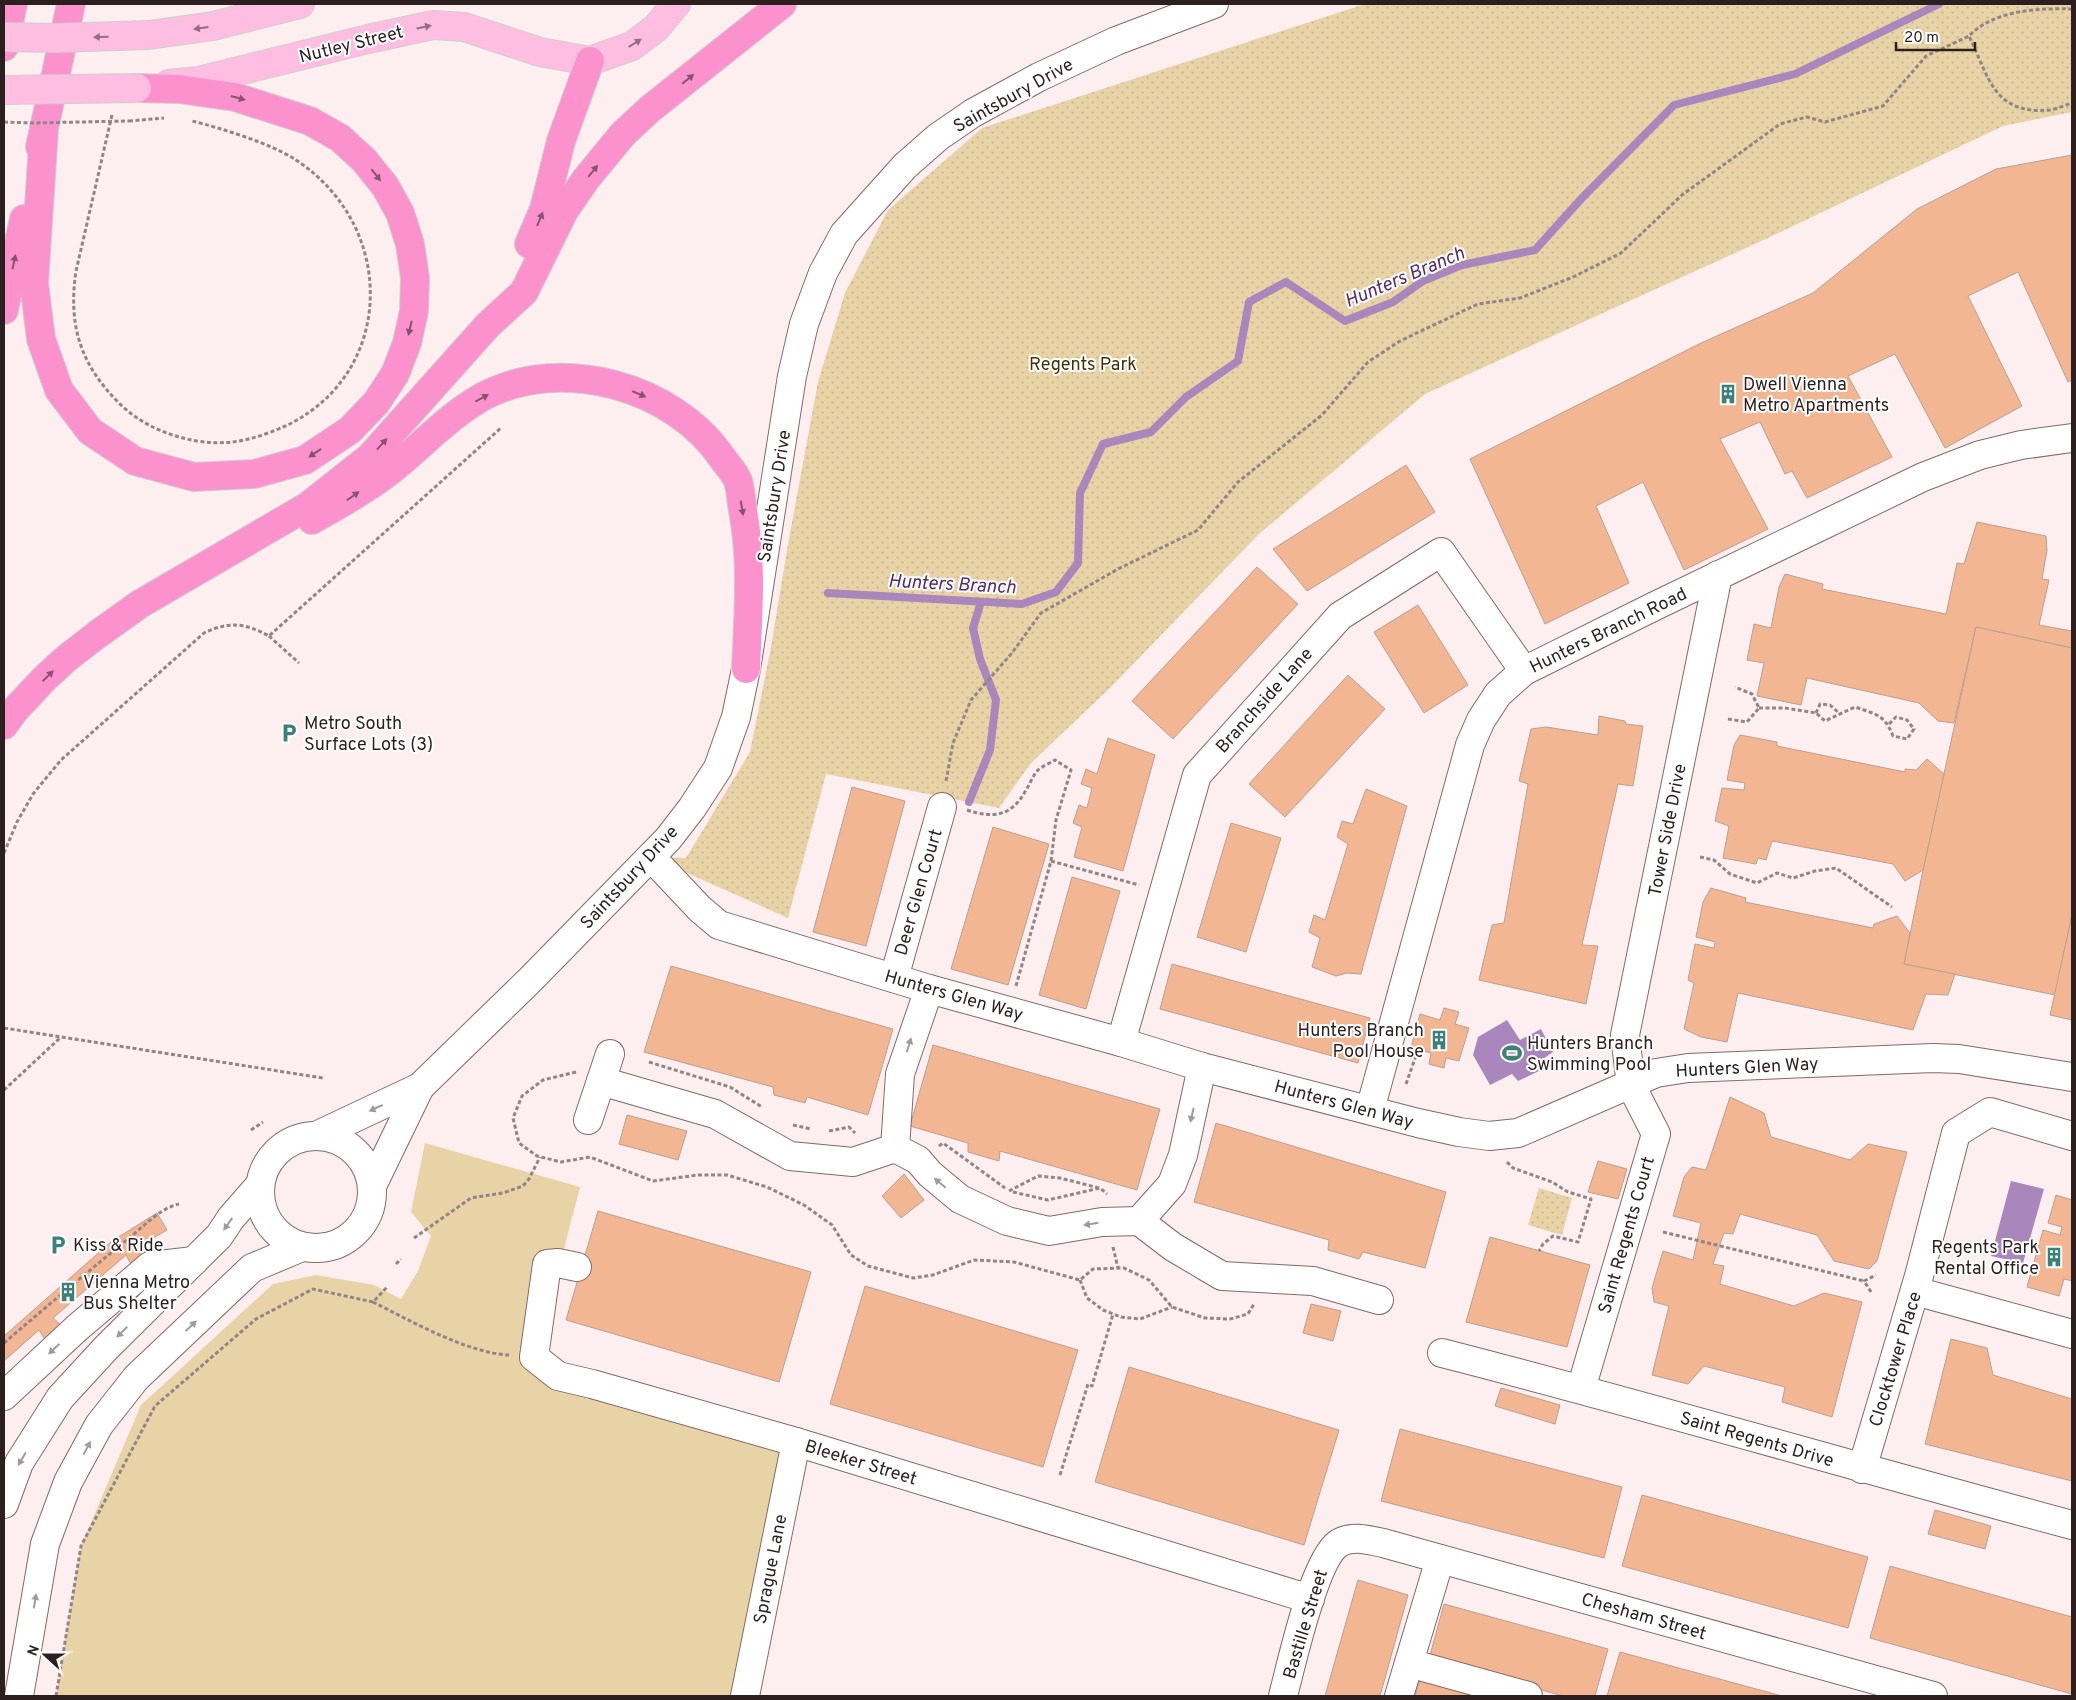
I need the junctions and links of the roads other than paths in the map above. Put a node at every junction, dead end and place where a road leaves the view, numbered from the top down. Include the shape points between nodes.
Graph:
1 (13, 4) edge
2 (71, 4) edge
3 (261, 4) edge
4 (300, 4) edge
5 (676, 4) edge
6 (782, 4) edge
7 (1214, 4) edge
8 (235, 21) junction
9 (4, 37) edge
10 (4, 47) edge
11 (590, 61) junction
12 (137, 88) junction
13 (4, 90) edge
14 (44, 129) junction
15 (4, 310) edge
16 (488, 326) junction
17 (2072, 438) edge
18 (1718, 576) junction
19 (183, 578) junction
20 (746, 669) junction
21 (1524, 671) junction
22 (4, 725) edge
23 (943, 803) road end
24 (651, 857) junction
25 (894, 978) junction
26 (929, 989) junction
27 (1121, 1042) junction
28 (610, 1054) dead end
29 (1202, 1067) junction
30 (2072, 1077) edge
31 (601, 1081) junction
32 (1631, 1085) junction
33 (420, 1087) junction
34 (1370, 1110) junction
35 (588, 1120) dead end
36 (318, 1135) junction
37 (2072, 1136) edge
38 (895, 1148) junction
39 (373, 1184) junction
40 (259, 1186) junction
41 (1139, 1222) junction
42 (302, 1247) junction
43 (194, 1261) junction
44 (577, 1267) dead end
45 (1915, 1291) junction
46 (1379, 1300) dead end
47 (2072, 1334) edge
48 (1442, 1353) dead end
49 (1581, 1389) junction
50 (4, 1396) edge
51 (796, 1442) junction
52 (1862, 1469) junction
53 (4, 1504) edge
54 (2072, 1525) edge
55 (1355, 1538) joint
56 (1440, 1559) junction
57 (1310, 1599) junction
58 (16, 1655) edge
59 (1409, 1663) junction
60 (1899, 1691) edge
61 (19, 1696) edge
62 (745, 1696) edge
63 (1282, 1696) edge
64 (1399, 1696) edge
65 (1528, 1696) edge
66 (1933, 1696) edge

1 - 10 highway
2 - 14 highway
3 - 8 main road
4 - 8 main road
11 -> 5 main road, Nutley Street via 632,46 656,28
16 -> 6 highway via 524,292 564,212 622,134
7 - 20 street, Saintsbury Drive via 1116,41 973,113 938,137 905,166 844,234 804,324 792,376
8 -> 9 main road, bridge via 150,35
12 -> 11 main road, Nutley Street via 198,81 433,25 464,27 540,52
16 -> 11 highway via 516,276 544,209 561,141
12 - 13 main road, Nutley Street, bridge
12 -> 14 highway via 235,96 310,122 340,138 364,160 385,186 400,213 410,244 415,278 414,311 407,344 395,374 376,403 350,430 305,460 254,474 194,477 135,461 90,431 59,390 40,338 34,283
15 -> 14 highway
19 -> 16 highway via 308,506 370,457
17 - 18 street, Hunters Branch Road via 2021,444 1972,458 1923,478
18 - 21 street, Hunters Branch Road
18 - 32 street, Tower Side Drive via 1625,1035
19 -> 20 highway via 274,541 344,502 484,396 525,381 560,378 596,380 665,405 716,448 738,480 750,562
22 -> 19 highway via 67,658 140,604
20 - 24 street, Saintsbury Drive via 736,717 718,768 692,808
21 - 27 street, Branchside Lane via 1440,552 1340,616 1196,775
21 - 34 street, Hunters Branch Road via 1498,694 1470,745
23 - 25 street, Deer Glen Court
24 - 25 street, Hunters Glen Way via 719,926
24 - 33 street, Saintsbury Drive
25 - 26 street, Hunters Glen Way
26 - 27 street, Hunters Glen Way
38 -> 26 street via 900,1074
27 - 29 street, Hunters Glen Way
28 - 31 street
29 - 34 street, Hunters Glen Way
29 -> 41 street via 1183,1155 1172,1184
30 - 32 street, Hunters Glen Way via 1959,1059 1933,1058 1688,1068 1656,1073
31 - 35 street
31 - 38 street via 715,1114 790,1156 853,1162
32 - 34 street, Hunters Glen Way via 1518,1133 1489,1136
32 - 49 street, Saint Regents Court via 1656,1134
33 -> 36 street, Saintsbury Drive
33 - 39 street, Saintsbury Drive
36 - 39 street via 341,1140 356,1151 367,1166
36 - 40 street via 308,1134 286,1144 272,1156
37 - 45 street, Clocktower Place via 1990,1112 1956,1133
41 -> 38 street via 1102,1222 1049,1231 1008,1220 960,1199 918,1160
39 - 42 street via 372,1202 365,1220 354,1234 338,1244
40 - 42 street via 263,1210 272,1227 285,1240
40 -> 43 street via 219,1236
41 - 46 street via 1222,1276 1313,1281
58 -> 42 street via 45,1544 68,1482 99,1425 136,1378 252,1268
43 -> 50 street via 150,1266
43 -> 53 street via 60,1398 18,1463
44 - 51 street, Bleeker Street via 547,1264 534,1357 558,1376
45 - 47 street
45 - 52 street, Clocktower Place
48 - 49 street, Saint Regents Drive
49 - 52 street, Saint Regents Drive
51 - 57 street, Bleeker Street
51 - 62 street, Sprague Lane
52 - 54 street, Saint Regents Drive
55 - 56 street, Chesham Street
55 - 57 street, Bastille Street via 1338,1544 1326,1558
56 - 59 street
56 - 60 street, Chesham Street
57 - 63 street, Bastille Street
58 - 61 street
59 - 64 street
59 - 65 street
60 - 66 street, Chesham Street

